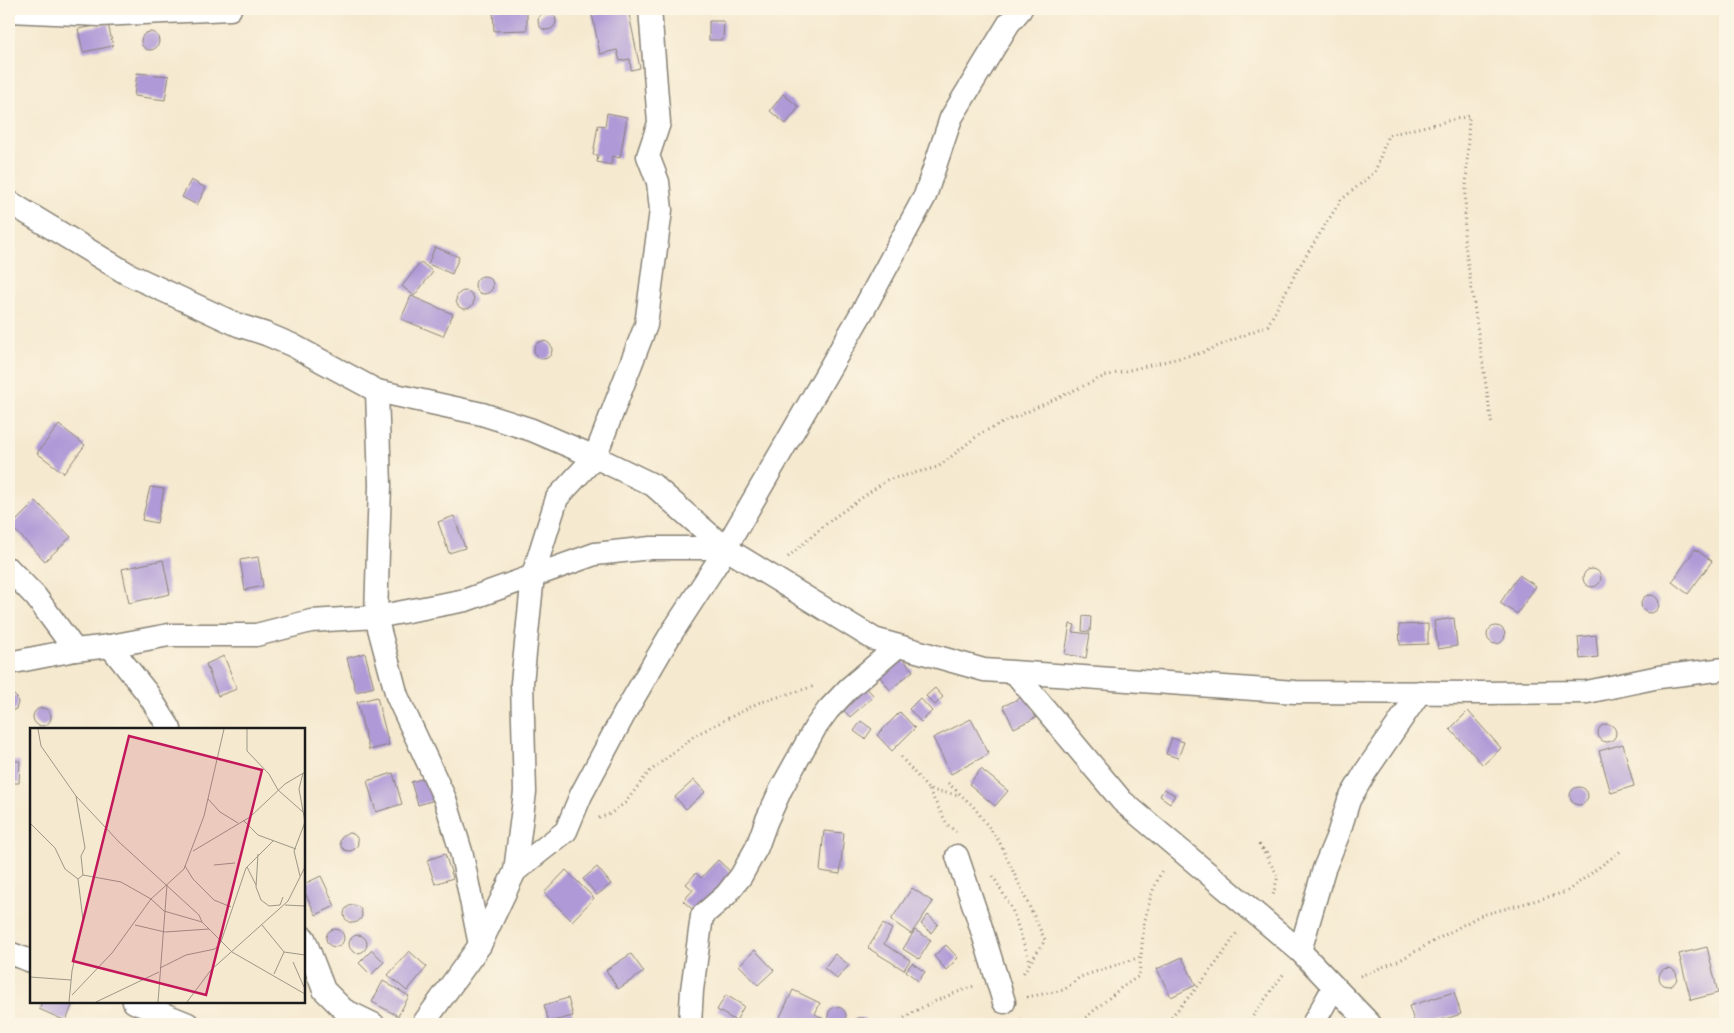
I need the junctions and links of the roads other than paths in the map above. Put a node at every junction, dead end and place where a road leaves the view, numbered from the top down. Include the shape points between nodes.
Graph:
1 (230, 9) edge
2 (650, 9) edge
3 (1021, 9) edge
4 (9, 11) edge
5 (9, 202) edge
6 (377, 391) junction
7 (596, 457) junction
8 (726, 548) junction
9 (9, 569) edge
10 (533, 576) junction
11 (376, 617) junction
12 (110, 646) junction
13 (898, 646) junction
14 (75, 650) junction
15 (9, 663) edge
16 (1725, 669) edge
17 (1014, 673) junction
18 (1420, 692) junction
19 (169, 728) edge
20 (957, 856) dead end
21 (516, 871) junction
22 (305, 941) edge
23 (480, 945) junction
24 (1300, 951) junction
25 (9, 953) edge
26 (30, 961) edge
27 (1334, 986) junction
28 (1004, 1002) road end
29 (136, 1003) edge
30 (188, 1024) edge
31 (373, 1024) edge
32 (424, 1024) edge
33 (690, 1024) edge
34 (1313, 1024) edge
35 (1370, 1024) edge

1 - 4 street via 100,15
2 - 7 street via 659,123 648,156 658,182 661,210 646,325
3 - 8 street via 951,118 925,196
5 - 6 street via 128,274 238,325 292,345
6 - 7 street via 482,414 532,430
6 - 11 street via 380,485
7 - 8 street via 653,485
7 - 10 street via 557,498
8 - 10 street via 651,548 594,554
8 - 13 street via 874,639
8 - 21 street via 627,709 566,832
9 - 14 street via 36,597
10 - 11 street via 466,600
10 - 21 street via 522,683 525,792
11 - 12 street via 311,622 256,635 169,635
11 - 23 street via 397,696 445,799 462,855
12 - 14 street
12 - 19 street via 148,694
13 - 17 street via 984,670
13 - 33 street via 828,710 781,788 741,876 726,895 702,916
14 - 15 street
16 - 18 street via 1659,677 1587,692
17 - 18 street via 1295,692
17 - 24 street via 1122,801
18 - 24 street via 1349,800 1318,885
20 - 28 street via 979,921 1007,980
21 - 23 street
22 - 31 street via 324,990 344,1010
23 - 32 street
24 - 27 street
25 - 26 street
27 - 34 street
27 - 35 street
29 - 30 street

